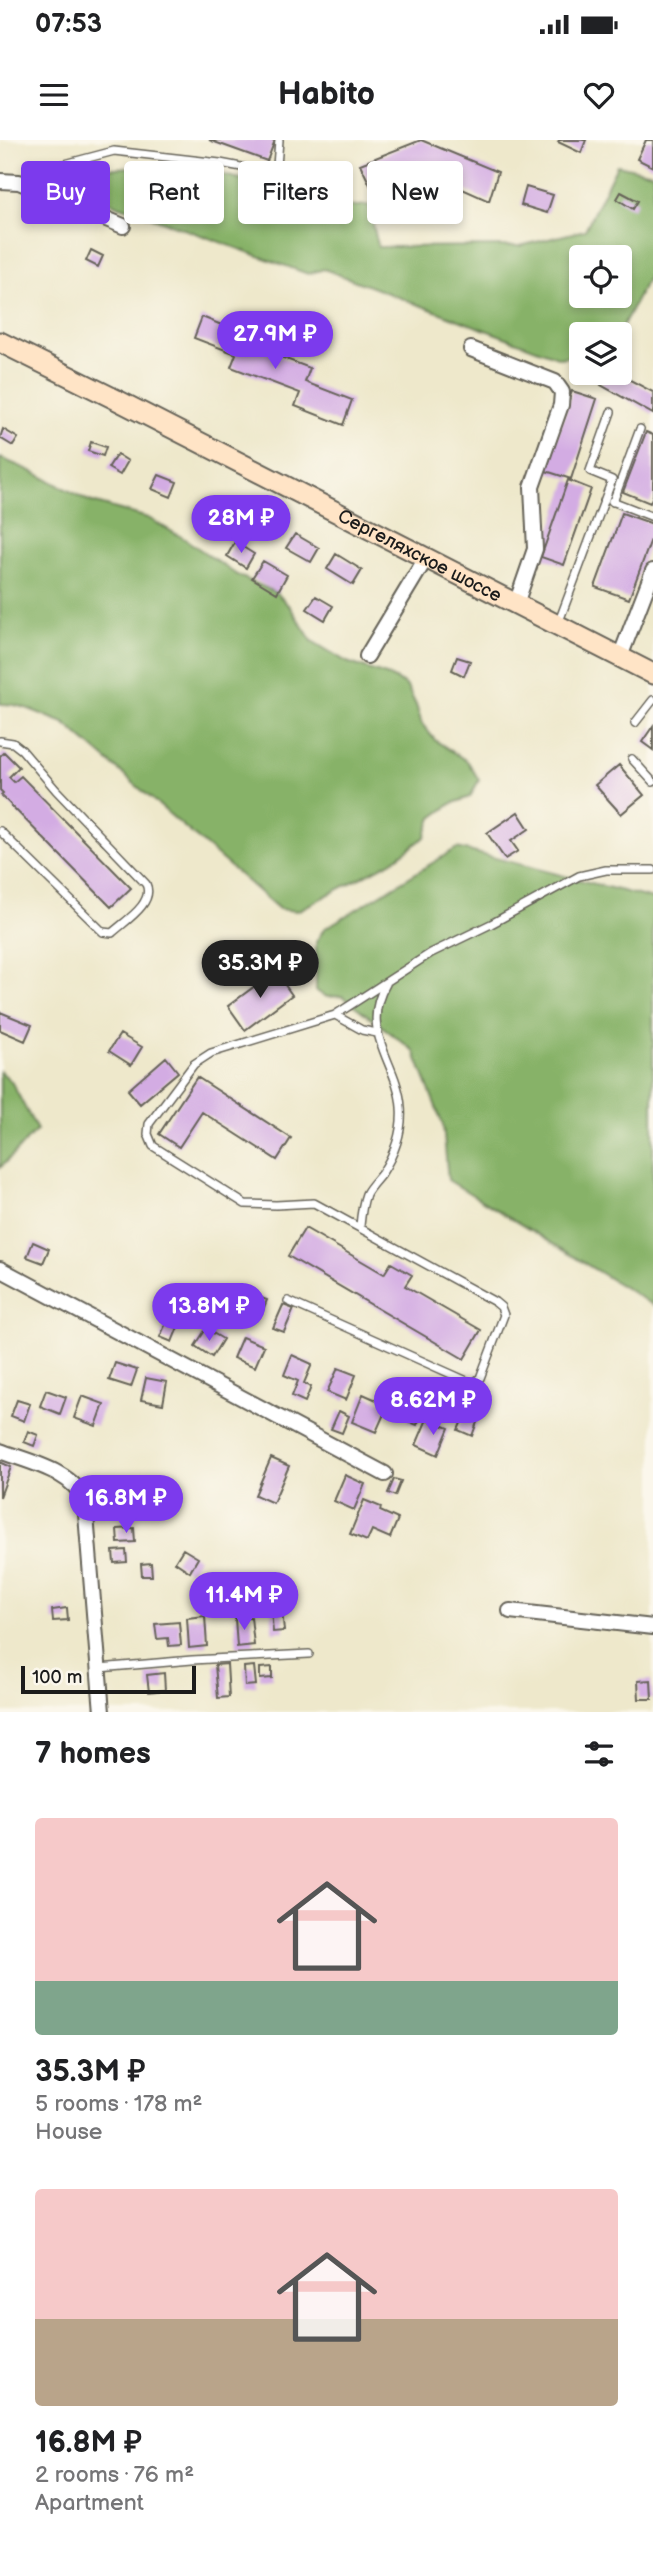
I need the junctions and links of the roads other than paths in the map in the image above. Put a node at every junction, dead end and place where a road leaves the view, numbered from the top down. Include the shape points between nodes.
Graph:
1 (279, 140) edge
2 (0, 181) edge
3 (19, 182) junction
4 (123, 226) dead end
5 (0, 342) edge
6 (471, 349) dead end
7 (611, 412) dead end
8 (640, 429) dead end
9 (605, 498) junction
10 (614, 502) junction
11 (653, 517) edge
12 (426, 558) junction
13 (653, 571) edge
14 (516, 604) junction
15 (558, 625) junction
16 (367, 656) dead end
17 (620, 657) junction
18 (653, 674) edge
19 (653, 700) edge
20 (649, 711) edge
21 (635, 723) dead end
22 (0, 741) edge
23 (632, 759) dead end
24 (653, 782) edge
25 (0, 831) edge
26 (653, 870) edge
27 (388, 981) junction
28 (335, 1016) junction
29 (377, 1033) junction
30 (360, 1226) junction
31 (0, 1269) edge
32 (288, 1301) dead end
33 (0, 1451) edge
34 (385, 1474) dead end
35 (510, 1611) dead end
36 (653, 1627) edge
37 (309, 1654) dead end
38 (99, 1668) junction
39 (102, 1712) edge

1 - 3 lane via 277,166 268,172 114,151 35,172
2 - 3 street
3 - 4 street
5 - 12 main road, Сергеляхское шоссе
6 - 14 street via 555,382 562,392 532,486 535,549
7 - 9 lane via 590,471 612,480
8 - 10 lane
9 - 10 lane
9 - 15 lane
10 - 11 lane
12 - 14 main road, Сергеляхское шоссе
12 - 16 street
13 - 17 street
14 - 15 main road, Сергеляхское шоссе
15 - 17 main road, Сергеляхское шоссе
17 - 18 main road, Сергеляхское шоссе
19 - 20 lane
20 - 21 lane
22 - 25 lane via 22,750 146,884 148,899 112,933 103,932
23 - 24 lane
26 - 27 lane via 606,870 579,876 430,953
27 - 28 lane
27 - 29 lane via 378,1001
28 - 29 lane
28 - 30 lane via 211,1054 194,1064 149,1124 148,1134 153,1146 245,1204 314,1203
29 - 30 lane via 397,1086 400,1132 395,1152 367,1191
30 - 32 lane via 501,1307 504,1315 480,1378 469,1382
31 - 34 street
33 - 38 street via 62,1476 81,1491
35 - 36 street
37 - 38 lane
38 - 39 street

